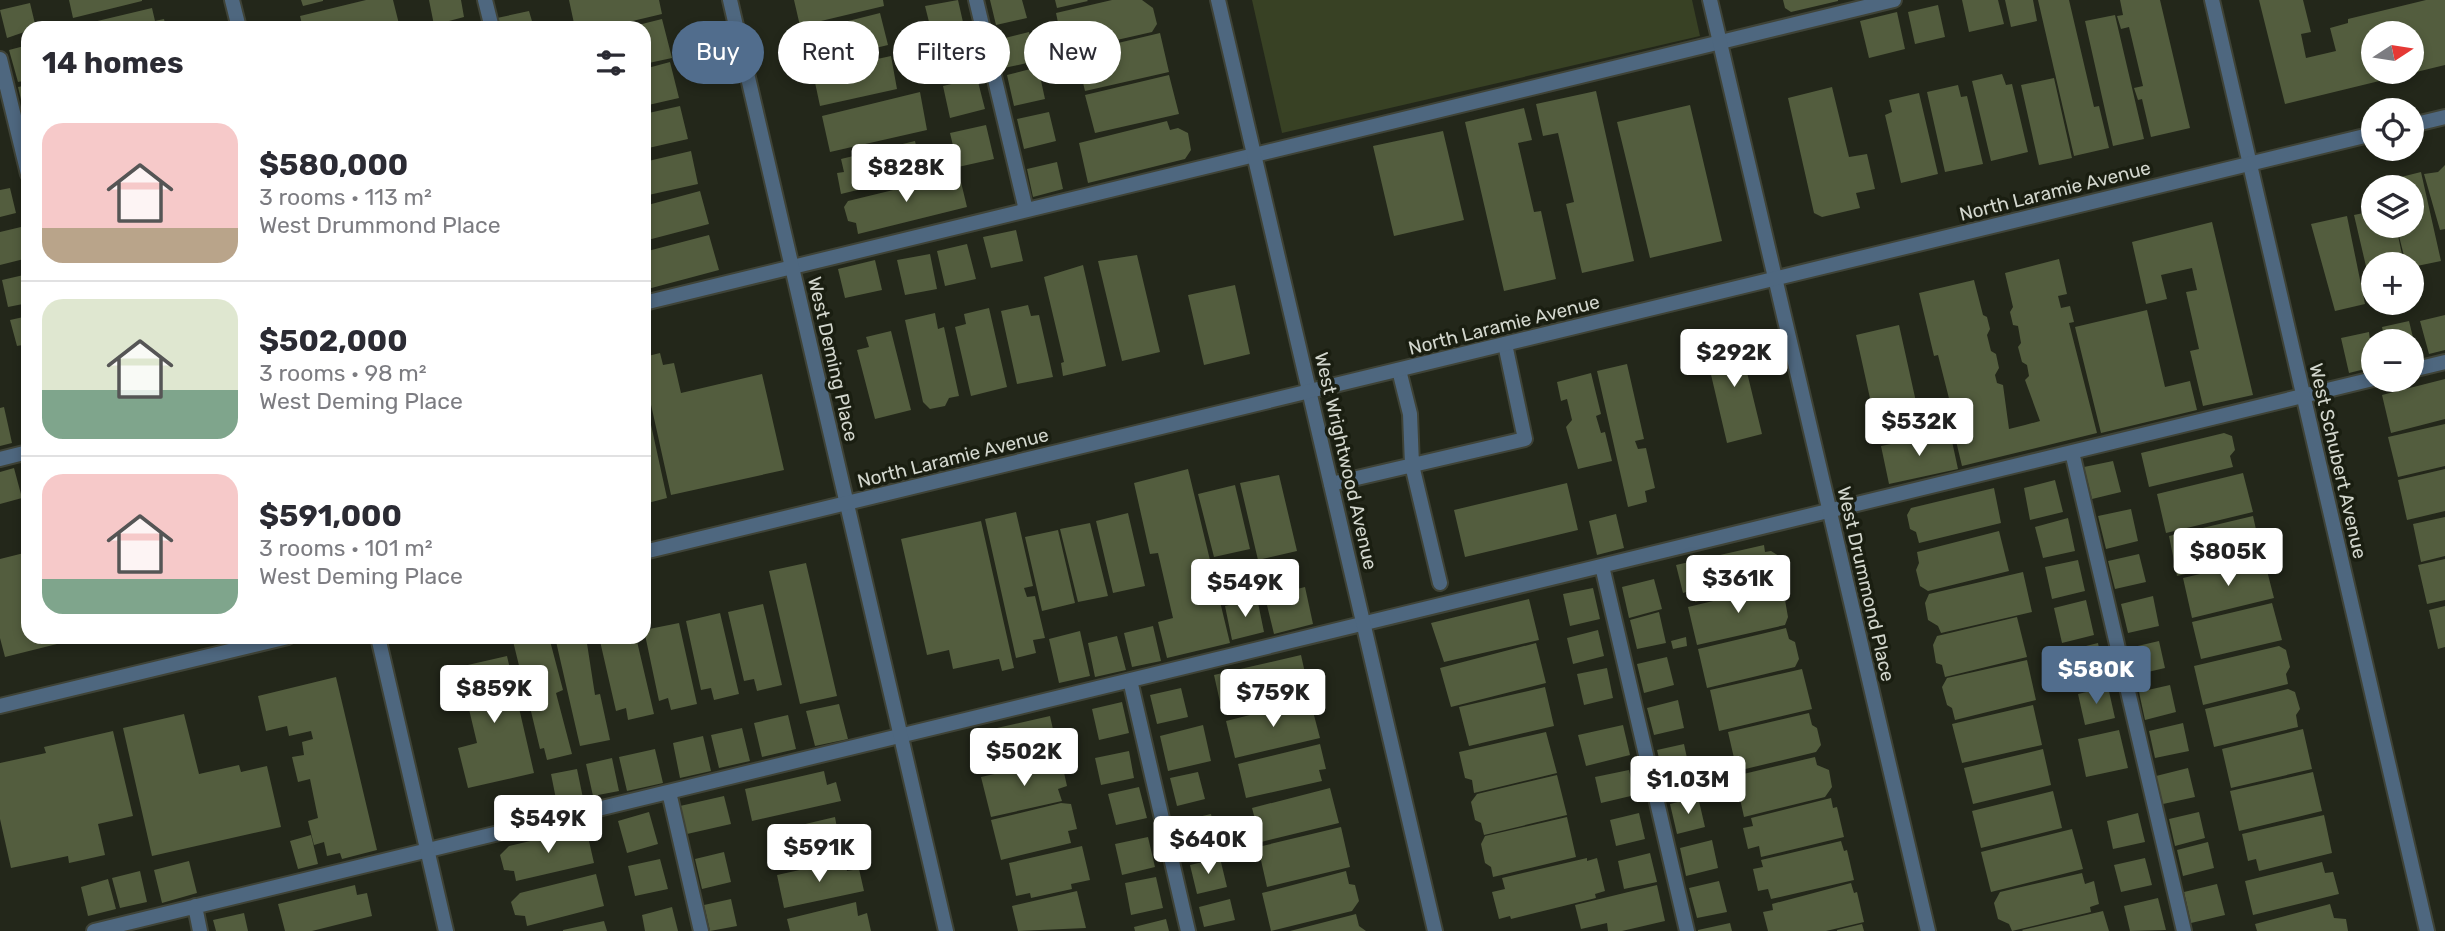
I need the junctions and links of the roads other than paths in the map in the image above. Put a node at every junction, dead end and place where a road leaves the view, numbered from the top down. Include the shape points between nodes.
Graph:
1 (232, 0) edge
2 (485, 0) edge
3 (730, 0) edge
4 (976, 0) edge
5 (1218, 0) edge
6 (1710, 0) edge
7 (1894, 0) edge
8 (2212, 0) edge
9 (237, 21) edge
10 (490, 21) edge
11 (1720, 42) junction
12 (0, 59) edge
13 (2445, 117) edge
14 (2424, 122) edge
15 (2361, 137) edge
16 (21, 145) edge
17 (1254, 155) junction
18 (2249, 164) junction
19 (1026, 210) junction
20 (792, 267) junction
21 (1775, 279) junction
22 (651, 301) edge
23 (1505, 344) junction
24 (2445, 362) edge
25 (2424, 367) edge
26 (1399, 370) junction
27 (2361, 382) edge
28 (1310, 391) junction
29 (2303, 396) junction
30 (2072, 452) junction
31 (21, 454) edge
32 (0, 459) edge
33 (1412, 465) junction
34 (1331, 484) junction
35 (847, 503) junction
36 (1830, 510) junction
37 (651, 550) edge
38 (1602, 566) junction
39 (1440, 583) dead end
40 (1364, 623) junction
41 (259, 644) edge
42 (380, 644) edge
43 (1130, 680) junction
44 (0, 706) edge
45 (901, 736) junction
46 (669, 792) junction
47 (428, 850) junction
48 (195, 906) junction
49 (94, 931) edge
50 (200, 931) edge
51 (446, 931) edge
52 (701, 931) edge
53 (946, 931) edge
54 (1188, 931) edge
55 (1435, 931) edge
56 (1687, 931) edge
57 (1928, 931) edge
58 (2184, 931) edge
59 (2427, 931) edge

1 - 9 street
2 - 10 street
3 - 20 street, West Deming Place
4 - 19 street
5 - 17 street, West Wrightwood Avenue
6 - 11 street, West Drummond Place
7 - 11 street
8 - 18 street, West Schubert Avenue
11 - 17 street
11 - 21 street, West Drummond Place
12 - 16 street
13 - 14 street
15 - 18 street, North Laramie Avenue
17 - 19 street
17 - 28 street, West Wrightwood Avenue
18 - 21 street, North Laramie Avenue
18 - 29 street, West Schubert Avenue
19 - 20 street
20 - 22 street
20 - 35 street, West Deming Place
21 - 23 street, North Laramie Avenue
21 - 36 street, West Drummond Place
23 - 26 street, North Laramie Avenue
23 - 33 street via 1525,439
24 - 25 street
26 - 28 street, North Laramie Avenue
26 - 33 street via 1410,414
27 - 29 street
28 - 34 street, West Wrightwood Avenue
28 - 35 street, North Laramie Avenue
29 - 30 street
29 - 59 street, West Schubert Avenue
30 - 36 street
30 - 58 street
31 - 32 street
33 - 34 street
33 - 39 street
34 - 40 street, West Wrightwood Avenue
35 - 37 street, North Laramie Avenue
35 - 45 street, West Deming Place
36 - 38 street
36 - 57 street, West Drummond Place
38 - 40 street
38 - 56 street
40 - 43 street
40 - 55 street, West Wrightwood Avenue
41 - 44 street
42 - 47 street
43 - 45 street
43 - 54 street
45 - 46 street
45 - 53 street, West Deming Place
46 - 47 street
46 - 52 street
47 - 48 street
47 - 51 street
48 - 49 street
48 - 50 street

